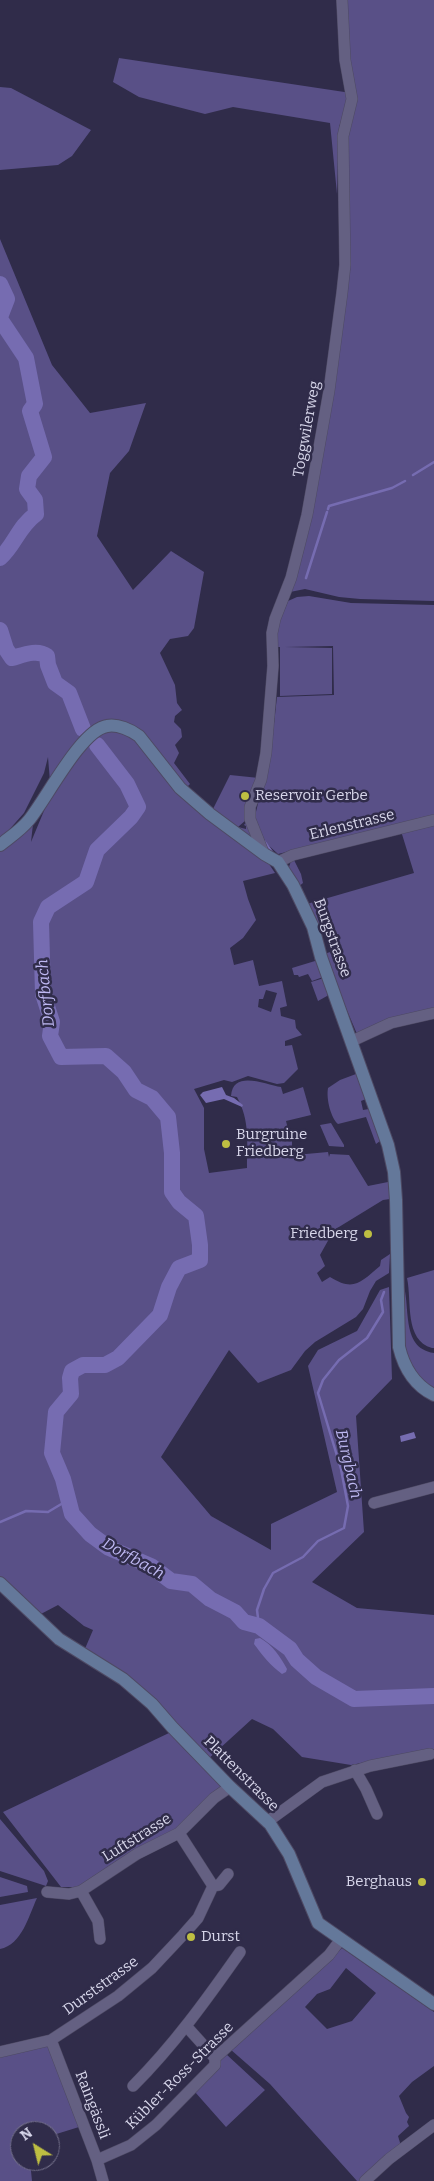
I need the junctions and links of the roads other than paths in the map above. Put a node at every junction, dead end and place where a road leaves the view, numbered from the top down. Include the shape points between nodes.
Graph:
1 (342, 0) edge
2 (434, 820) edge
3 (0, 845) edge
4 (264, 854) junction
5 (278, 862) junction
6 (434, 1012) edge
7 (352, 1041) junction
8 (434, 1395) edge
9 (434, 1487) edge
10 (374, 1503) dead end
11 (0, 1583) edge
12 (430, 1754) dead end
13 (355, 1770) junction
14 (230, 1787) junction
15 (376, 1814) dead end
16 (267, 1822) junction
17 (179, 1833) junction
18 (228, 1874) dead end
19 (212, 1886) junction
20 (81, 1891) junction
21 (47, 1892) dead end
22 (100, 1939) dead end
23 (341, 1939) junction
24 (240, 1952) dead end
25 (434, 2004) edge
26 (187, 2027) junction
27 (51, 2040) junction
28 (0, 2052) edge
29 (215, 2058) junction
30 (133, 2086) dead end
31 (434, 2125) edge
32 (97, 2160) junction
33 (103, 2181) edge
34 (365, 2181) edge

1 - 4 street, Toggwilerweg via 345,60 352,99 343,136 345,264 329,391 307,515 291,578 272,633 273,666 266,753 261,780 249,813
2 - 5 street, Erlenstrasse via 293,855
3 - 4 street via 28,821 83,740 97,729 115,726 139,736 180,788
4 - 5 street
5 - 7 street, Burgstrasse via 307,912
6 - 7 street via 391,1023
7 - 8 street, Burgstrasse via 394,1172 399,1347 412,1379
9 - 10 street
11 - 14 street, Plattenstrasse via 59,1639 123,1679 152,1704
12 - 13 street
13 - 15 street
13 - 16 street via 322,1782
14 - 16 street, Plattenstrasse
14 - 17 street, Luftstrasse via 214,1798
16 - 23 street, Plattenstrasse via 284,1845 318,1923
17 - 19 street
17 - 20 street, Luftstrasse via 137,1854
18 - 19 street, Durststrasse via 219,1885
19 - 27 street, Durststrasse via 198,1918 152,1968 118,1996
20 - 21 street via 70,1894
20 - 22 street via 98,1921
23 - 25 street, Plattenstrasse
23 - 29 street, Kübler-Ross-Strasse via 329,1955
24 - 26 street
26 - 29 street
26 - 30 street
27 - 28 street, Durststrasse
27 - 32 street, Raingässli
29 - 32 street, Kübler-Ross-Strasse via 215,2065 156,2125 132,2145
31 - 34 street
32 - 33 street, Raingässli

